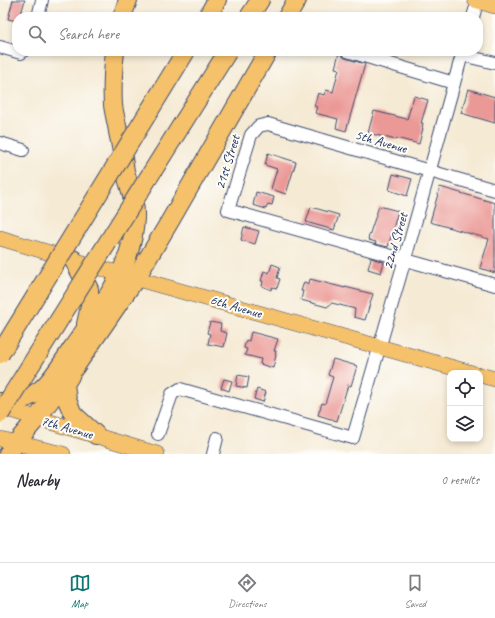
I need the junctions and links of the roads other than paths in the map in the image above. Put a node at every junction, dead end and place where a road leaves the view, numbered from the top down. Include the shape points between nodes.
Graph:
1 (42, 0) edge
2 (128, 0) edge
3 (217, 0) edge
4 (260, 0) edge
5 (297, 0) edge
6 (495, 6) edge
7 (475, 9) edge
8 (39, 12) edge
9 (124, 12) edge
10 (210, 12) edge
11 (252, 12) edge
12 (290, 12) edge
13 (0, 47) edge
14 (12, 50) edge
15 (114, 56) edge
16 (183, 56) edge
17 (225, 56) edge
18 (266, 56) edge
19 (364, 56) edge
20 (462, 56) edge
21 (473, 56) edge
22 (495, 63) edge
23 (454, 82) junction
24 (259, 126) joint
25 (0, 143) edge
26 (23, 150) dead end
27 (430, 171) junction
28 (495, 190) edge
29 (0, 238) edge
30 (73, 259) junction
31 (405, 259) junction
32 (128, 276) junction
33 (495, 285) edge
34 (85, 329) junction
35 (380, 347) junction
36 (0, 354) edge
37 (75, 367) junction
38 (461, 370) edge
39 (483, 376) edge
40 (495, 380) edge
41 (0, 402) edge
42 (0, 407) edge
43 (0, 414) edge
44 (37, 418) junction
45 (158, 434) dead end
46 (96, 435) junction
47 (217, 438) dead end
48 (8, 445) edge
49 (63, 454) edge
50 (157, 454) edge
51 (213, 454) edge

1 - 8 street
2 - 9 highway
3 - 10 highway
4 - 11 highway
5 - 12 highway
6 - 7 main road
13 - 14 street
15 - 32 highway via 113,106 135,217
16 - 36 highway, bridge
17 - 43 highway, bridge
18 - 32 highway via 170,221
19 - 23 street
20 - 23 street, 22nd Street
21 - 22 street
23 - 27 street, 22nd Street
24 - 27 street, 5th Avenue via 268,124
24 - 31 street, 21st Street via 251,135 228,210
25 - 26 street
27 - 28 street, 5th Avenue
27 - 31 street, 22nd Street
29 - 30 main road, 6th Avenue
30 - 32 main road, 6th Avenue
30 - 34 highway via 89,290 90,306
31 - 33 street
31 - 35 street, 22nd Street
32 - 34 highway via 107,297
32 - 35 main road, 6th Avenue
32 - 37 highway
34 - 41 highway via 56,372 40,390 12,402
35 - 38 main road, 6th Avenue
35 - 45 street, 22nd Street via 353,438 180,389 172,394
37 - 44 highway
37 - 46 highway via 65,384 67,400 73,414
39 - 40 main road
42 - 44 main road, 7th Avenue
44 - 46 main road, 7th Avenue
44 - 48 highway
46 - 50 main road, 7th Avenue
47 - 51 street
48 - 49 main road, 7th Avenue

